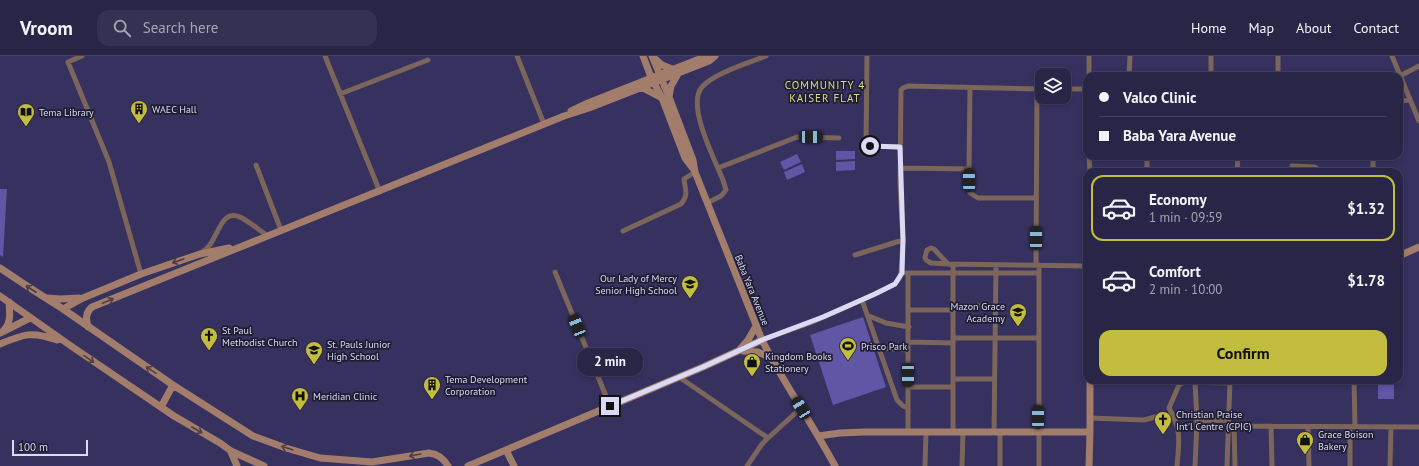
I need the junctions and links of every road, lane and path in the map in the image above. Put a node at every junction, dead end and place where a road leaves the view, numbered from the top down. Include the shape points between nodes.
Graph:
1 (64, 56) edge
2 (82, 56) edge
3 (325, 56) edge
4 (517, 56) edge
5 (643, 56) edge
6 (652, 56) edge
7 (706, 56) edge
8 (715, 56) edge
9 (766, 56) edge
10 (867, 56) edge
11 (1089, 56) edge
12 (1130, 56) edge
13 (1211, 56) edge
14 (1278, 56) edge
15 (1392, 56) edge
16 (428, 60) dead end
17 (68, 62) junction
18 (646, 65) junction
19 (1419, 66) edge
20 (675, 71) junction
21 (1089, 72) edge
22 (1129, 72) edge
23 (1211, 72) edge
24 (1278, 72) edge
25 (1398, 72) edge
26 (1403, 74) edge
27 (661, 77) junction
28 (653, 80) junction
29 (1403, 83) edge
30 (641, 84) junction
31 (970, 88) junction
32 (1035, 89) edge
33 (1071, 89) edge
34 (1083, 89) edge
35 (340, 94) junction
36 (665, 98) junction
37 (1410, 100) junction
38 (1403, 101) edge
39 (1039, 104) edge
40 (1419, 120) edge
41 (544, 124) junction
42 (839, 138) dead end
43 (900, 147) junction
44 (256, 165) dead end
45 (1292, 166) dead end
46 (718, 168) junction
47 (900, 168) junction
48 (1316, 168) edge
49 (969, 169) junction
50 (695, 172) junction
51 (380, 192) junction
52 (1036, 198) junction
53 (707, 203) junction
54 (282, 230) junction
55 (623, 231) dead end
56 (268, 236) junction
57 (256, 240) junction
58 (903, 240) junction
59 (1418, 249) edge
60 (200, 254) junction
61 (855, 255) dead end
62 (1403, 255) edge
63 (996, 264) junction
64 (1038, 265) junction
65 (1083, 266) edge
66 (0, 268) edge
67 (555, 272) dead end
68 (953, 272) junction
69 (996, 272) junction
70 (902, 273) junction
71 (908, 273) junction
72 (1039, 273) junction
73 (141, 274) junction
74 (0, 296) edge
75 (44, 297) junction
76 (83, 298) junction
77 (862, 300) junction
78 (9, 302) junction
79 (995, 306) junction
80 (954, 308) junction
81 (63, 309) junction
82 (909, 310) junction
83 (869, 316) junction
84 (30, 318) junction
85 (42, 326) junction
86 (756, 326) junction
87 (88, 327) junction
88 (909, 327) junction
89 (1, 332) edge
90 (23, 335) junction
91 (995, 338) junction
92 (1039, 338) junction
93 (762, 340) junction
94 (953, 340) junction
95 (909, 342) junction
96 (0, 344) edge
97 (71, 346) junction
98 (880, 348) junction
99 (908, 350) junction
100 (737, 352) junction
101 (771, 358) junction
102 (679, 377) junction
103 (953, 379) junction
104 (994, 379) junction
105 (1090, 384) edge
106 (1181, 384) edge
107 (1195, 384) edge
108 (1230, 384) edge
109 (1354, 384) edge
110 (173, 385) junction
111 (908, 387) junction
112 (953, 387) junction
113 (610, 406) junction
114 (160, 407) junction
115 (801, 408) junction
116 (908, 408) junction
117 (1174, 416) junction
118 (1090, 418) junction
119 (1196, 420) junction
120 (1228, 420) junction
121 (1228, 426) junction
122 (1271, 426) junction
123 (1234, 427) junction
124 (1308, 427) junction
125 (1353, 427) junction
126 (1391, 427) junction
127 (1419, 427) edge
128 (908, 432) junction
129 (926, 432) junction
130 (953, 432) junction
131 (963, 432) junction
132 (997, 432) junction
133 (1038, 432) junction
134 (1090, 432) junction
135 (818, 436) junction
136 (768, 438) junction
137 (506, 450) junction
138 (231, 451) junction
139 (237, 466) edge
140 (264, 466) edge
141 (448, 466) edge
142 (468, 466) edge
143 (514, 466) edge
144 (747, 466) edge
145 (835, 466) edge
146 (925, 466) edge
147 (962, 466) edge
148 (1000, 466) edge
149 (1038, 466) edge
150 (1089, 466) edge
151 (1177, 466) edge
152 (1195, 466) edge
153 (1227, 466) edge
154 (1235, 466) edge
155 (1272, 466) edge
156 (1308, 466) edge
157 (1350, 466) edge
158 (1390, 466) edge

1 - 17 street
2 - 17 street
3 - 35 street
4 - 41 street
5 - 18 main road, Baba Yara Avenue
6 - 20 main road via 662,65
6 - 27 main road, Baba Yara Avenue
7 - 20 main road
8 - 20 main road via 709,61
9 - 46 street via 717,76 703,86 697,97 699,116
10 - 43 street via 866,142 870,146
11 - 21 street
12 - 22 street
13 - 23 street
14 - 24 street
15 - 25 street
16 - 35 street
17 - 73 street via 109,162
18 - 28 main road, Baba Yara Avenue
18 - 30 main road
19 - 26 street
20 - 27 main road
20 - 36 main road
27 - 28 main road
27 - 36 main road, Baba Yara Avenue
28 - 30 main road
28 - 36 main road, Baba Yara Avenue
29 - 37 street
30 - 36 main road
30 - 41 main road via 589,108
31 - 32 street
31 - 43 street via 903,88
31 - 49 street
33 - 34 street
35 - 51 street
36 - 50 main road, Baba Yara Avenue via 693,160
37 - 38 street
37 - 40 street
39 - 52 street
41 - 51 main road
42 - 46 street via 797,137
43 - 47 street
44 - 54 street
45 - 48 street
46 - 53 street via 726,190 721,196
47 - 49 street
47 - 58 street
49 - 52 street via 969,190 975,197
50 - 53 main road, Baba Yara Avenue
50 - 55 street via 684,179 686,198 681,204
51 - 54 main road
52 - 64 street
53 - 86 main road, Baba Yara Avenue
54 - 56 main road
56 - 57 main road
56 - 60 street via 243,219 229,216 223,220 210,245
57 - 60 main road
87 -> 57 main road via 88,310
58 - 61 street
58 - 70 street
59 - 62 main road
60 -> 73 main road
63 - 64 street
63 - 68 street via 951,264
63 - 69 street
64 - 65 street
64 - 72 street
75 -> 66 main road
67 - 113 street
68 - 69 street
68 - 71 street
68 - 80 street
69 - 72 street
69 - 79 street
70 - 71 street
70 - 77 street via 895,284
71 - 82 street
72 - 92 street
73 - 76 main road
74 - 78 main road
75 - 76 main road
75 - 81 main road
76 - 81 main road
77 - 83 street
77 - 93 street
78 - 84 main road
78 - 89 main road via 9,320
79 - 80 street
79 - 91 street
80 - 82 street
80 - 94 street
81 - 87 main road
82 - 88 street
83 - 88 street via 886,323
83 - 98 street
84 - 85 main road
84 - 89 main road
85 - 90 main road
85 - 97 main road
86 - 93 main road, Baba Yara Avenue
86 - 100 main road
110 -> 87 main road
88 - 95 street
90 - 96 main road
90 - 97 main road via 43,335
91 - 92 street
91 - 94 street
91 - 104 street
92 - 133 street
93 - 100 main road, Baba Yara Avenue
93 - 101 main road
94 - 95 street
94 - 103 street
95 - 99 street
97 -> 114 main road
98 - 99 street
98 - 116 street via 897,400
99 - 111 street
100 - 101 main road via 751,350
100 - 102 main road, Baba Yara Avenue
101 - 115 main road
102 - 113 main road, Baba Yara Avenue
102 - 136 street
103 - 104 street
103 - 112 street
104 - 132 street
105 - 118 main road
106 - 117 street via 1169,408
107 - 119 street
108 - 120 street
109 - 125 street
110 - 114 main road
141 -> 110 main road via 436,454 429,453 372,462 320,458 286,448 253,436
111 - 112 street
111 - 116 street
112 - 130 street
113 - 137 main road, Baba Yara Avenue
114 -> 138 main road
115 - 135 main road
115 - 136 street
116 - 128 street
117 - 118 street via 1144,420
117 - 151 street via 1179,433
118 - 134 main road
119 - 120 street
119 - 152 street
120 - 121 street
121 - 123 street
121 - 153 street
122 - 123 street
122 - 124 street
122 - 155 street
123 - 154 street
124 - 125 street
124 - 156 street
125 - 126 street
125 - 157 street
126 - 127 street
126 - 158 street
128 - 129 main road
128 - 135 main road via 840,432
129 - 130 main road
129 - 146 street
130 - 131 main road
131 - 132 main road
131 - 147 street
132 - 133 main road
132 - 148 street
133 - 134 main road
133 - 149 street
134 - 150 main road
135 - 145 main road
136 - 144 street
137 - 142 main road, Baba Yara Avenue
137 - 143 main road
138 - 139 main road
138 - 140 main road

